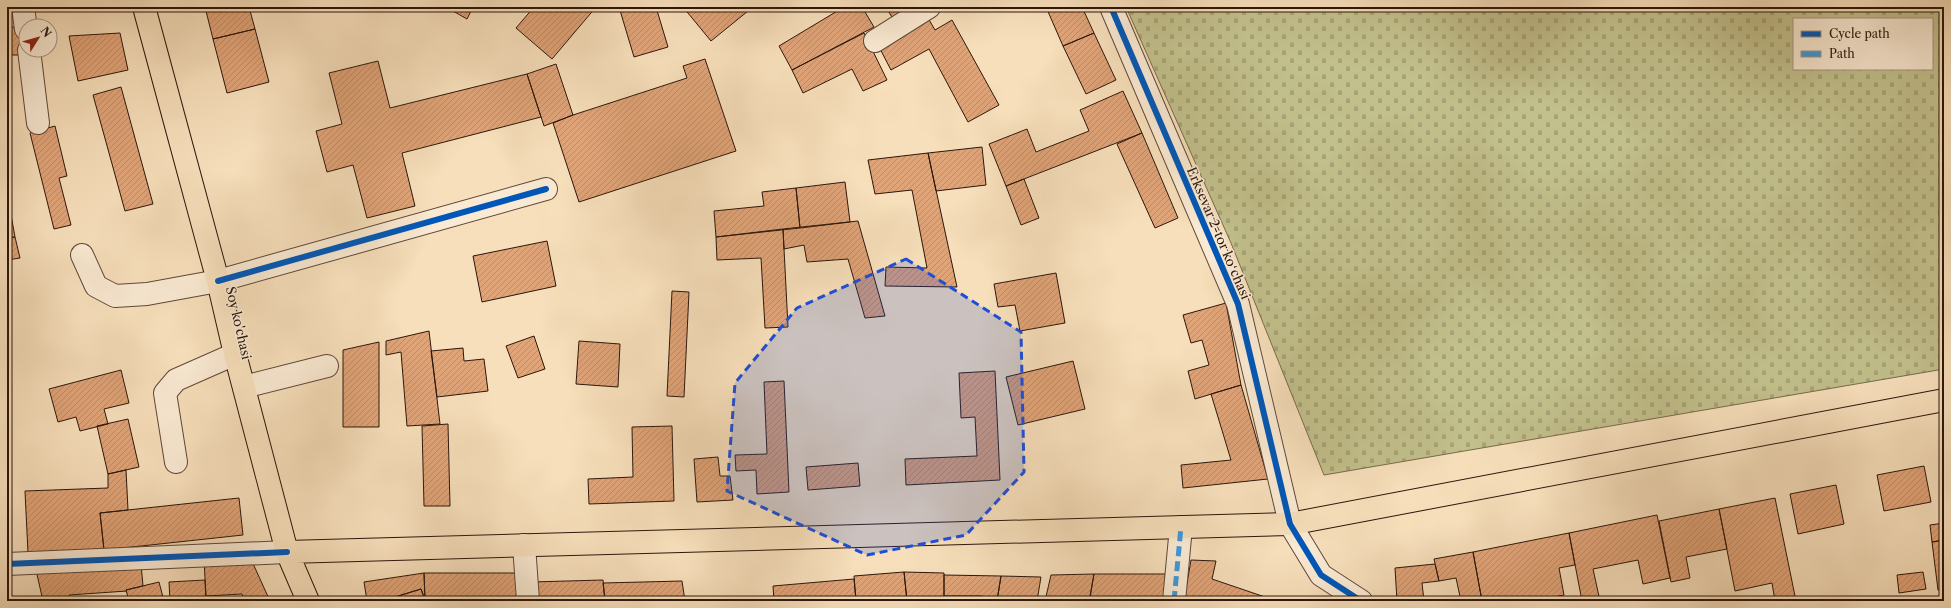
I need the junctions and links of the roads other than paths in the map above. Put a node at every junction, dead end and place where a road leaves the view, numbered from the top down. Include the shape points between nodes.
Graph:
1 (23, 7) edge
2 (144, 7) edge
3 (929, 7) edge
4 (1111, 7) edge
5 (24, 18) edge
6 (875, 41) dead end
7 (30, 58) edge
8 (38, 123) dead end
9 (546, 189) dead end
10 (82, 255) dead end
11 (218, 281) junction
12 (235, 354) junction
13 (327, 366) dead end
14 (244, 387) junction
15 (1944, 400) edge
16 (176, 462) dead end
17 (1290, 524) junction
18 (1181, 526) junction
19 (524, 545) junction
20 (287, 552) junction
21 (7, 564) edge
22 (308, 601) edge
23 (528, 601) edge
24 (1174, 601) edge
25 (1361, 601) edge

1 - 5 street
2 - 11 main road, Soy ko'chasi
3 - 6 street
4 - 17 street, Erksevar 2-tor koʻchasi via 1238,304
7 - 8 street
9 - 11 street
10 - 11 street via 96,286 114,296 147,294
11 - 12 main road, Soy ko'chasi
12 - 14 main road, Soy ko'chasi
12 - 16 street via 176,380 164,394
13 - 14 street
14 - 20 main road, Soy ko'chasi
15 - 17 main road
17 - 18 main road
17 - 25 street, Erksevar 2-tor koʻchasi via 1321,575
18 - 19 main road
18 - 24 street
19 - 20 main road
19 - 23 street
20 - 21 street
20 - 22 main road, Soy ko'chasi

